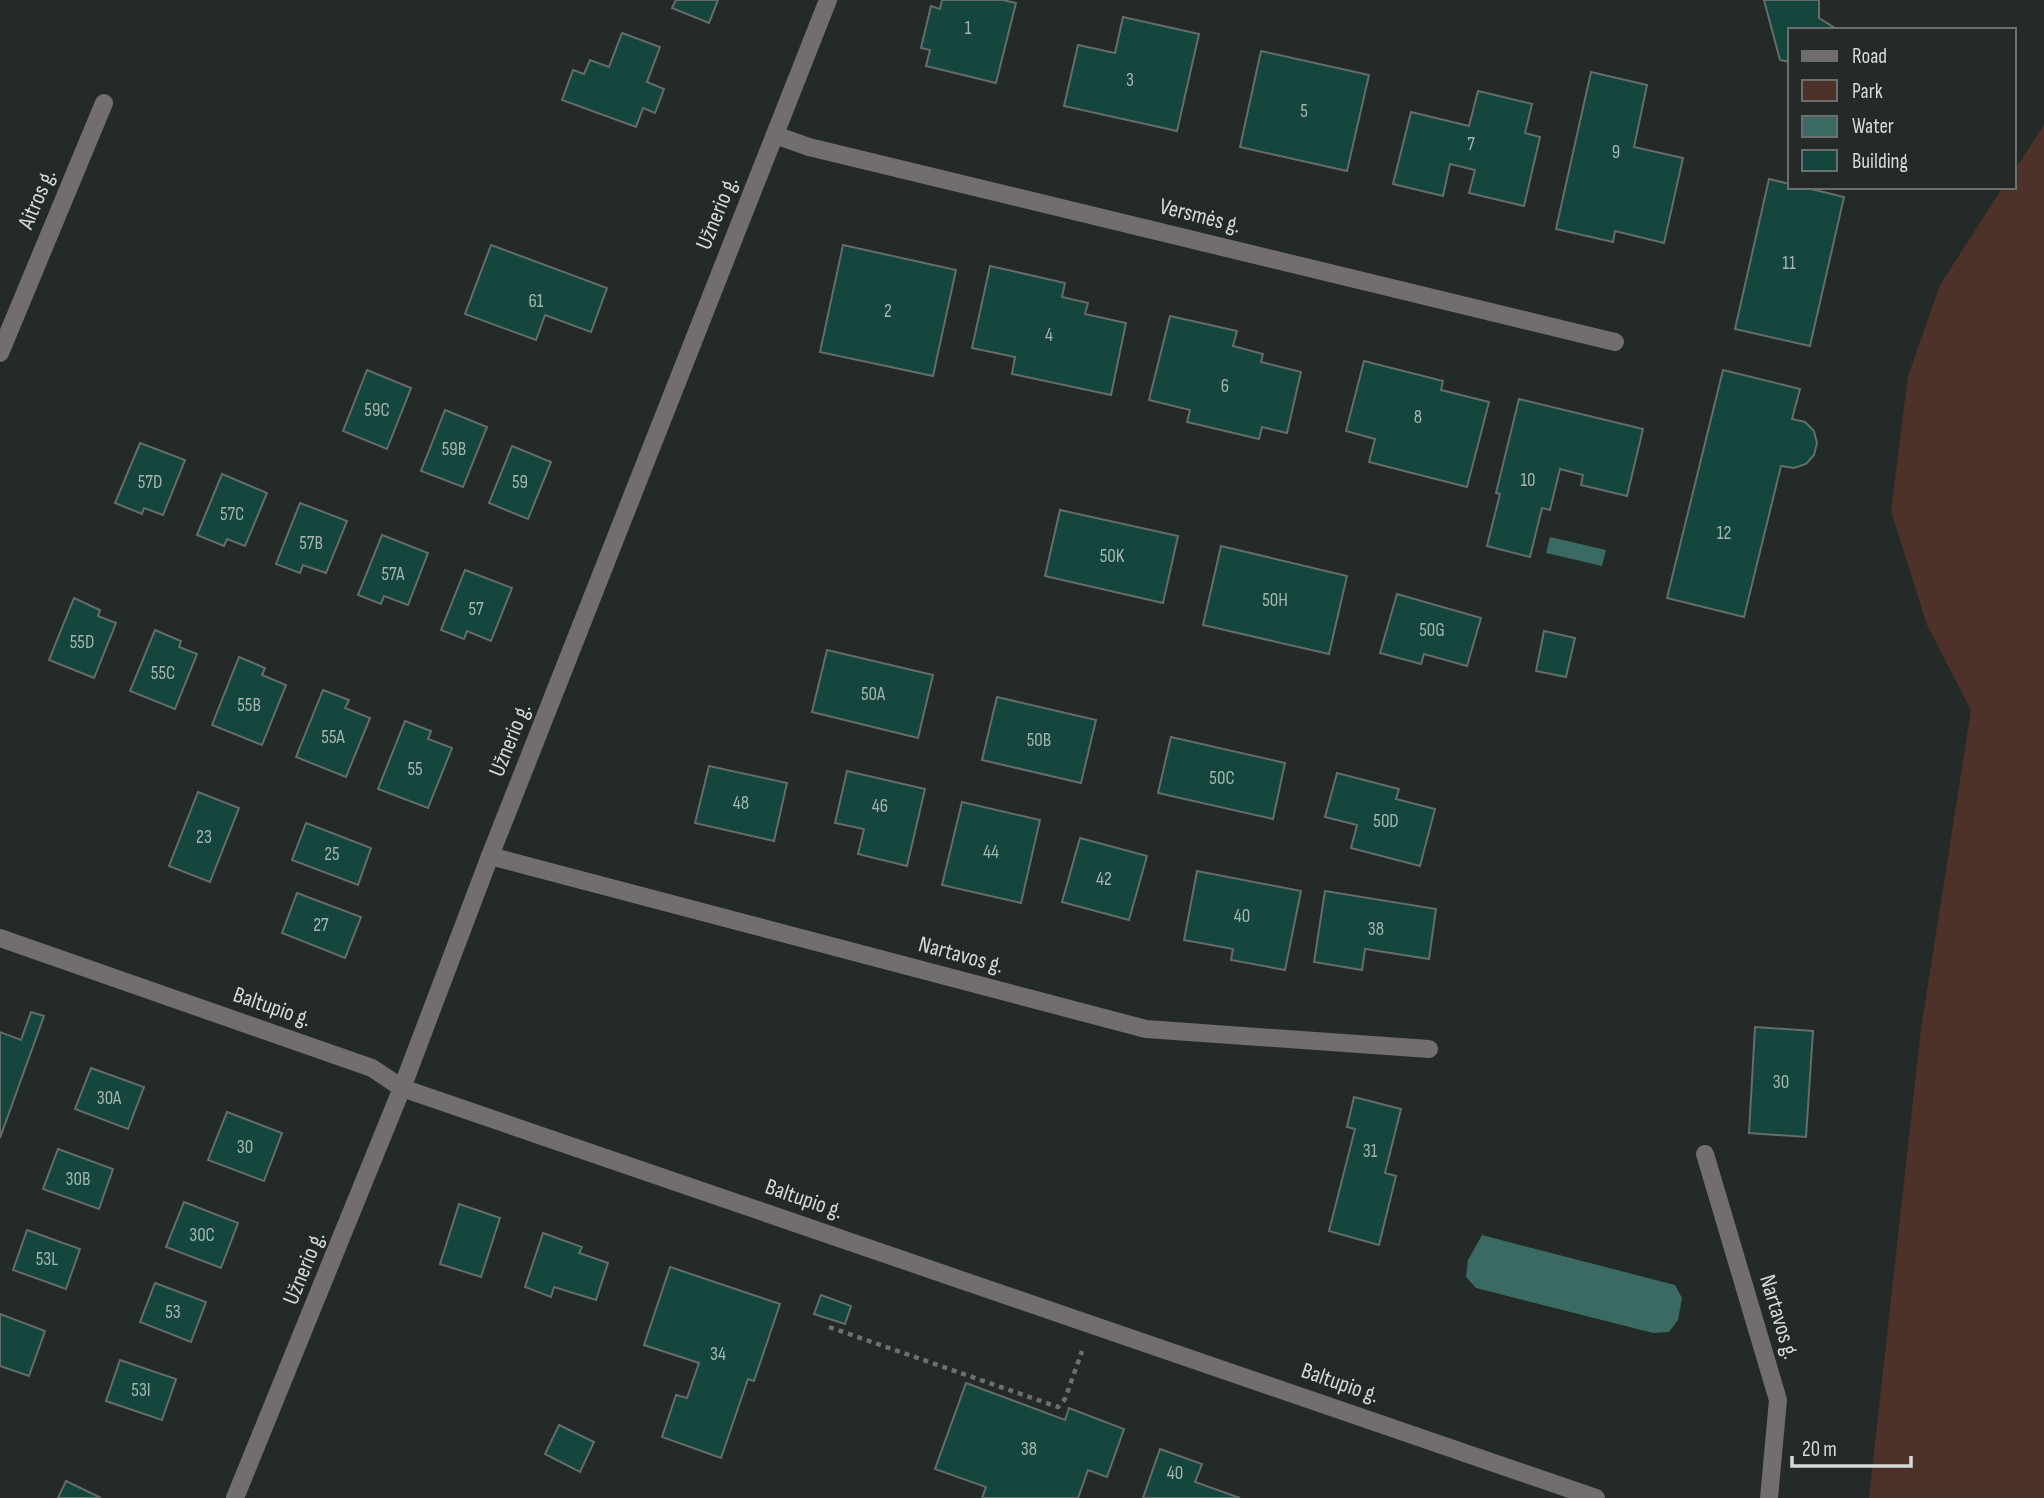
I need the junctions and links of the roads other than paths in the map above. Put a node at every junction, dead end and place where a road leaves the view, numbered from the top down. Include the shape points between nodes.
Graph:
1 (828, 0) edge
2 (104, 103) dead end
3 (775, 135) junction
4 (1615, 342) dead end
5 (0, 353) edge
6 (491, 856) junction
7 (0, 938) edge
8 (1429, 1049) dead end
9 (402, 1088) junction
10 (1705, 1154) dead end
11 (235, 1498) edge
12 (1596, 1498) edge
13 (1769, 1498) edge

1 - 3 street, Užnerio g.
2 - 5 street, Aitros g.
3 - 4 street, Versmės g. via 808,147
3 - 6 street, Užnerio g.
6 - 8 street, Nartavos g. via 1146,1029
6 - 9 street, Užnerio g.
7 - 9 street, Baltupio g. via 372,1068
9 - 11 street, Užnerio g.
9 - 12 street, Baltupio g.
10 - 13 street, Nartavos g. via 1778,1400

